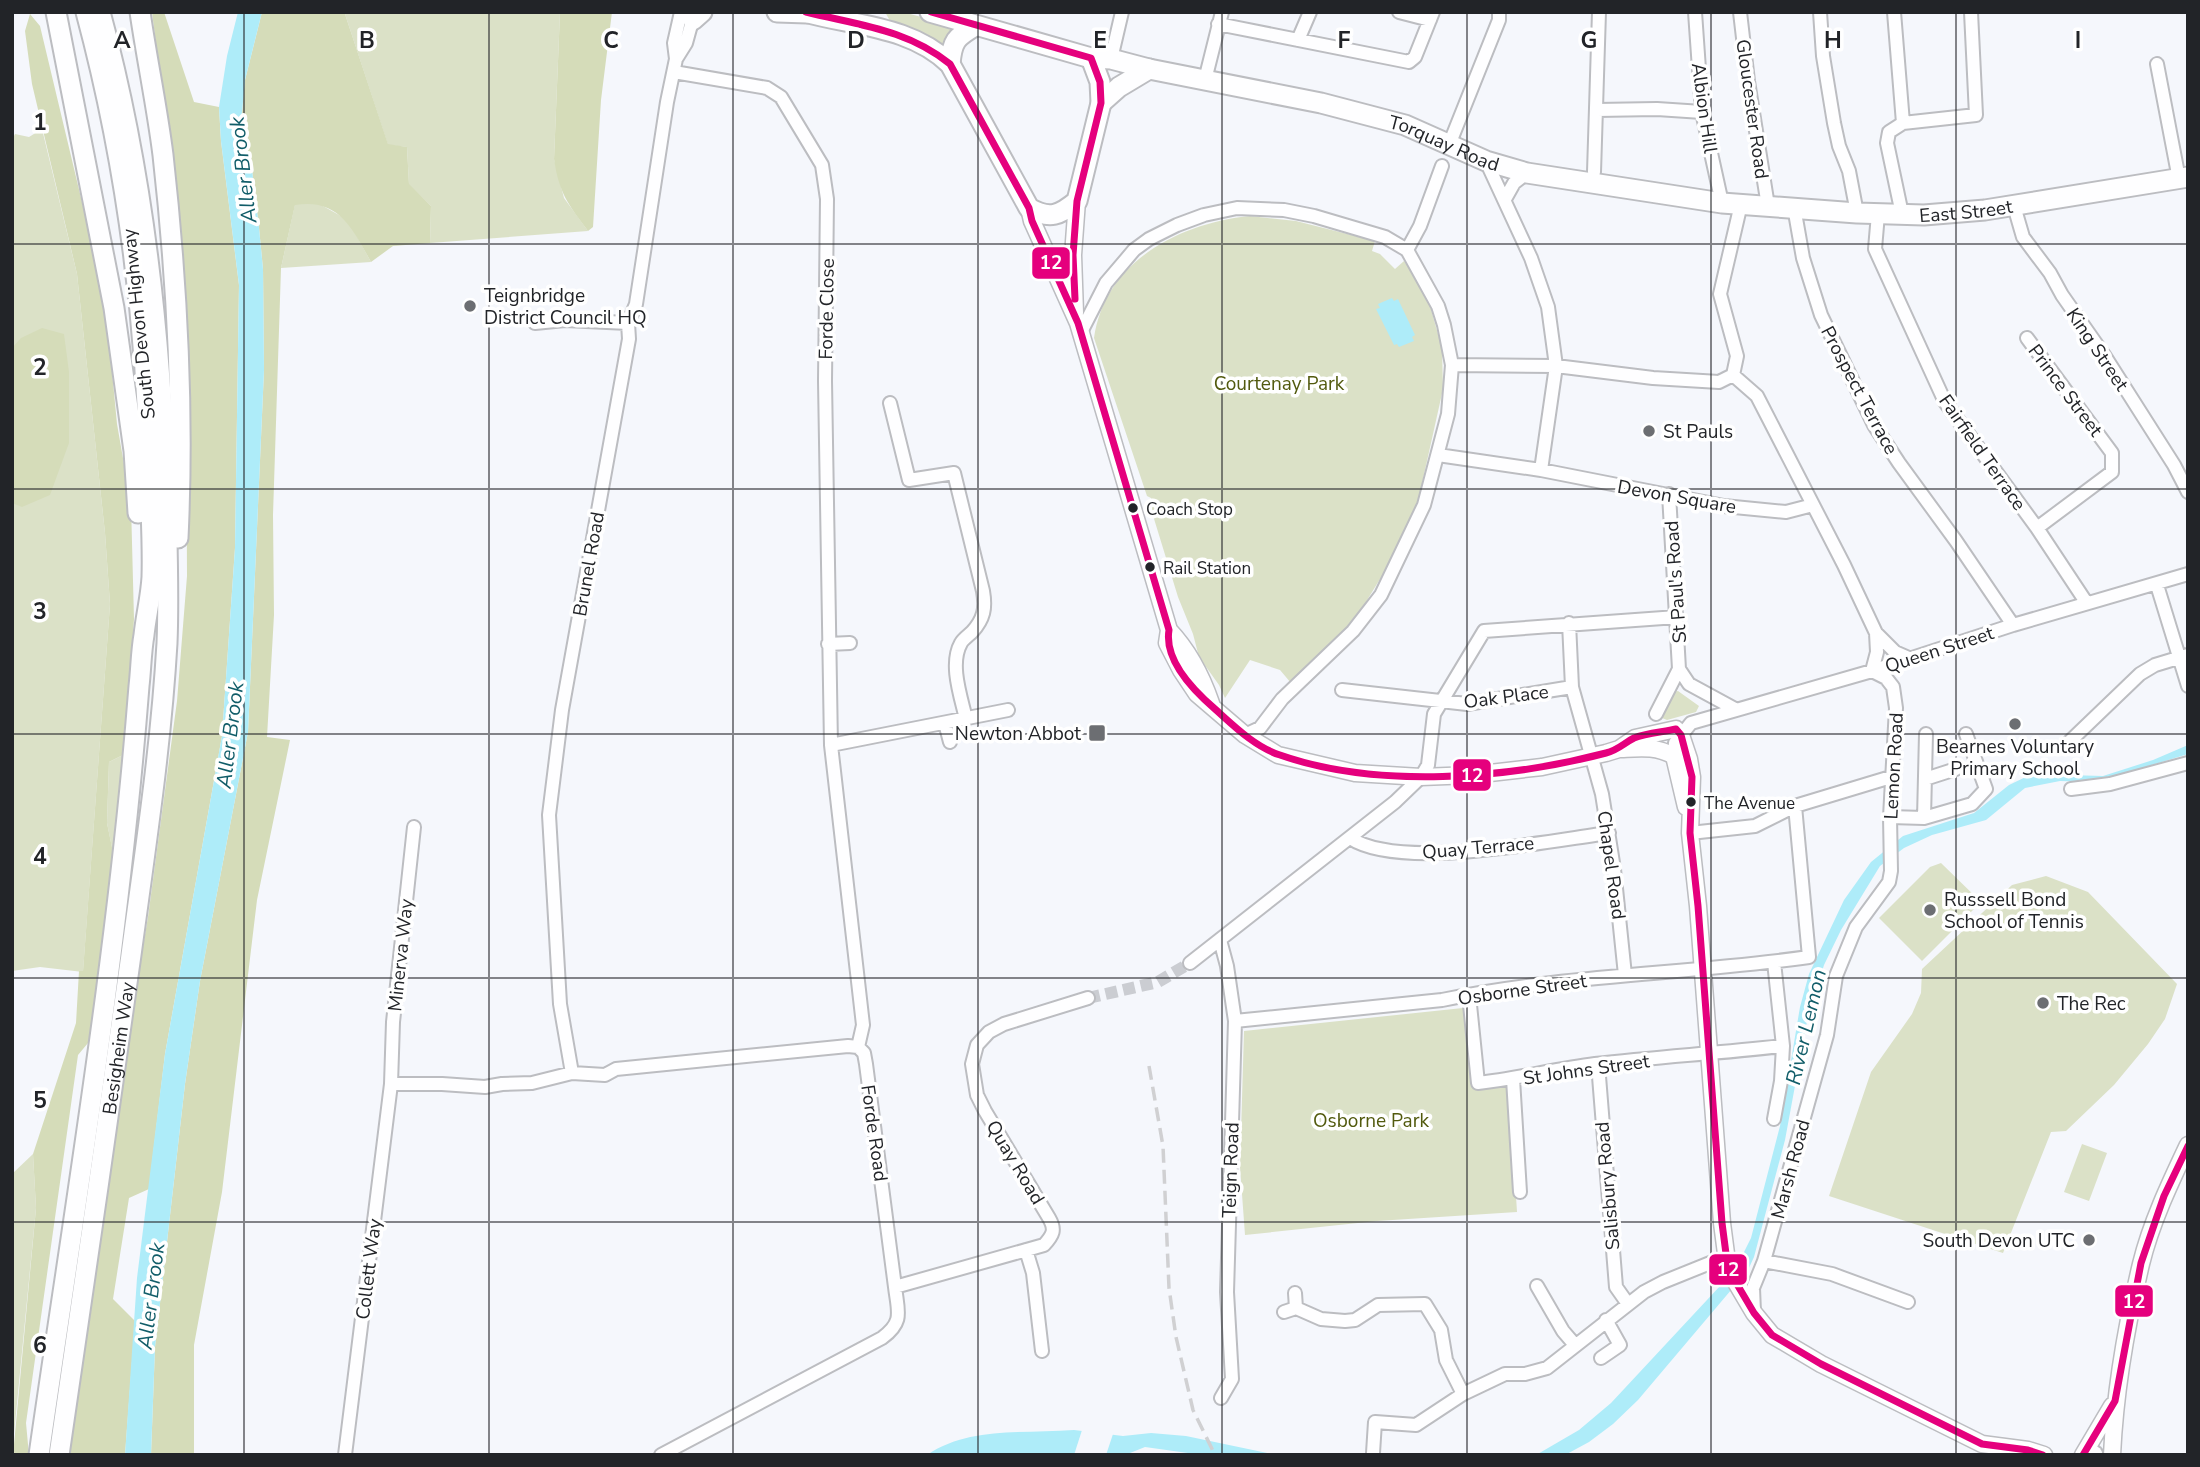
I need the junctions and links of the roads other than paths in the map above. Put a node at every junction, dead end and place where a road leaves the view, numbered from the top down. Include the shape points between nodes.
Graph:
1 (56, 12) edge
2 (86, 12) edge
3 (100, 12) edge
4 (140, 12) edge
5 (777, 12) edge
6 (930, 12) edge
7 (1122, 12) edge
8 (1310, 12) edge
9 (1399, 12) edge
10 (1499, 12) edge
11 (1599, 12) edge
12 (1695, 12) edge
13 (1740, 12) edge
14 (1820, 12) edge
15 (1894, 12) edge
16 (1971, 12) edge
17 (693, 14) edge
18 (811, 14) edge
19 (1432, 16) edge
20 (1220, 18) edge
21 (975, 26) junction
22 (1298, 40) junction
23 (1091, 58) junction
24 (1111, 59) junction
25 (950, 64) junction
26 (2157, 64) dead end
27 (675, 65) junction
28 (1149, 69) junction
29 (1205, 80) junction
30 (1101, 103) junction
31 (1597, 110) junction
32 (1702, 112) junction
33 (1903, 123) junction
34 (1449, 145) junction
35 (1486, 161) junction
36 (1442, 166) dead end
37 (1594, 172) dead end
38 (1527, 173) junction
39 (2183, 178) edge
40 (1505, 199) junction
41 (1077, 201) junction
42 (1731, 203) junction
43 (1768, 206) junction
44 (2014, 206) junction
45 (1794, 207) junction
46 (1029, 208) junction
47 (1857, 213) junction
48 (1878, 214) junction
49 (1902, 214) junction
50 (1407, 250) junction
51 (1075, 314) junction
52 (535, 323) dead end
53 (628, 323) junction
54 (1081, 332) junction
55 (2027, 338) dead end
56 (1452, 365) junction
57 (1556, 366) junction
58 (1734, 375) junction
59 (890, 403) dead end
60 (1438, 455) junction
61 (1541, 470) junction
62 (2188, 492) edge
63 (1669, 494) junction
64 (1814, 505) junction
65 (2037, 528) junction
66 (2188, 574) edge
67 (2157, 585) junction
68 (2086, 603) junction
69 (1678, 617) junction
70 (1569, 623) junction
71 (2012, 625) junction
72 (1877, 634) junction
73 (143, 640) junction
74 (167, 640) junction
75 (850, 643) dead end
76 (828, 644) junction
77 (2184, 656) edge
78 (1911, 659) junction
79 (1679, 669) junction
80 (1872, 671) junction
81 (829, 676) joint
82 (2188, 686) edge
83 (1572, 687) junction
84 (1342, 690) dead end
85 (1441, 700) junction
86 (1735, 709) junction
87 (1008, 710) dead end
88 (1656, 714) dead end
89 (966, 719) junction
90 (945, 723) junction
91 (1683, 729) junction
92 (1926, 734) dead end
93 (1966, 734) dead end
94 (1245, 735) junction
95 (950, 742) dead end
96 (831, 745) junction
97 (2065, 746) dead end
98 (1619, 749) junction
99 (1591, 756) junction
100 (1674, 756) junction
101 (2188, 763) edge
102 (1956, 769) dead end
103 (1421, 777) junction
104 (1891, 777) junction
105 (1925, 779) junction
106 (2071, 789) dead end
107 (1795, 806) junction
108 (1890, 817) junction
109 (1924, 818) junction
110 (414, 827) dead end
111 (1690, 827) junction
112 (1609, 833) junction
113 (1350, 838) junction
114 (1892, 867) joint
115 (1220, 940) junction
116 (1774, 962) junction
117 (1190, 963) tunnel mouth
118 (1703, 967) junction
119 (1625, 975) junction
120 (1469, 995) junction
121 (1088, 998) tunnel mouth
122 (1235, 1021) junction
123 (1783, 1046) junction
124 (858, 1047) junction
125 (1709, 1055) junction
126 (1598, 1064) junction
127 (572, 1073) junction
128 (1513, 1079) junction
129 (391, 1084) junction
130 (1774, 1119) dead end
131 (2188, 1145) edge
132 (1520, 1192) dead end
133 (1026, 1251) junction
134 (1764, 1261) junction
135 (1726, 1263) junction
136 (1537, 1286) dead end
137 (895, 1287) junction
138 (1295, 1293) dead end
139 (1908, 1302) dead end
140 (1628, 1304) junction
141 (1754, 1313) junction
142 (1606, 1320) junction
143 (1575, 1345) junction
144 (1042, 1351) dead end
145 (1601, 1358) dead end
146 (1463, 1394) junction
147 (1221, 1398) dead end
148 (2115, 1401) junction
149 (1987, 1449) edge
150 (1373, 1453) edge
151 (39, 1455) edge
152 (59, 1455) edge
153 (345, 1455) edge
154 (661, 1455) edge
155 (2044, 1455) edge
156 (2082, 1455) edge
157 (2112, 1455) edge

1 - 73 main road via 125,379 137,492
2 - 73 main road, South Devon Highway via 121,168 143,347 152,579
3 - 74 main road, South Devon Highway via 129,138 158,355
4 - 74 main road via 163,152 178,373 180,508
5 - 18 main road
6 - 21 main road, Torquay Road
7 - 24 street
8 - 22 street
9 - 19 street
10 - 34 street
11 - 31 street
12 - 32 street, Albion Hill
13 - 43 street, Gloucester Road
14 - 47 street via 1834,123
15 - 33 street
16 - 33 street via 1976,115
17 - 27 street, Brunel Road
18 - 25 main road via 895,33 936,50
19 - 22 street via 1409,62
20 - 22 street
20 - 29 street
21 - 23 main road, Torquay Road
21 - 25 main road via 952,47
23 - 24 main road, Torquay Road
23 - 30 main road via 1100,82
24 - 28 main road, Torquay Road
25 - 46 main road
26 - 39 street
27 - 53 street, Brunel Road via 636,304
27 - 76 street, Forde Close via 767,88 781,97 822,165 827,200
28 - 29 main road, Torquay Road
28 - 30 main road
29 - 34 main road, Torquay Road via 1405,125
30 - 41 main road
31 - 32 street
31 - 37 street
32 - 42 street, Albion Hill
33 - 49 street via 1889,132 1888,143
34 - 35 main road, Torquay Road
35 - 38 main road, Torquay Road
35 - 40 street
36 - 50 street
38 - 40 street
38 - 42 main road, Torquay Road
39 - 44 main road, East Street
40 - 57 street via 1548,307
41 - 46 main road via 1051,215
41 - 51 main road
42 - 43 main road, East Street
42 - 58 street via 1720,294 1737,356
43 - 45 main road, East Street
44 - 49 main road, East Street
44 - 62 street, King Street via 2023,237 2104,355
45 - 47 main road, East Street
45 - 71 street, Prospect Terrace via 1803,258 1821,315 1874,425
46 - 51 main road
47 - 48 main road, East Street
48 - 49 main road, East Street
48 - 65 street, Fairfield Terrace via 1875,249 1944,402
50 - 54 street via 1385,237 1314,216 1262,207 1195,218 1134,250 1106,283
50 - 56 street via 1437,306
51 - 54 main road, Queen Street
52 - 53 street
53 - 127 street, Brunel Road via 629,339 562,710 549,815 560,1004
54 - 94 main road, Queen Street via 1169,630 1167,643 1198,694
55 - 65 street, Prince Street via 2112,453 2112,472
56 - 57 street
56 - 60 street via 1448,414
57 - 58 street via 1719,382
57 - 61 street
58 - 64 street via 1757,396
59 - 89 street via 909,480 954,472 983,591 984,615 961,642 956,659
60 - 61 street, Devon Square
60 - 94 street via 1424,505 1381,595 1353,631 1282,699 1260,728
61 - 63 street, Devon Square
63 - 64 street, Devon Square via 1786,512
63 - 69 street, St Paul's Road
64 - 72 street
65 - 68 street, Fairfield Terrace
66 - 67 street, Queen Street
67 - 68 street, Queen Street
67 - 77 street
68 - 71 street, Queen Street
69 - 70 street, Oak Place
69 - 79 street, St Paul's Road
70 - 83 street, Oak Place
70 - 85 street, Oak Place via 1484,631
71 - 78 street, Queen Street
72 - 78 street via 1895,652
72 - 80 street
73 - 151 main road, Besigheim Way via 119,885
74 - 152 main road, Besigheim Way via 158,758
75 - 76 street
76 - 81 street, Forde Close
77 - 82 street
77 - 97 street via 2140,674
78 - 80 street, Queen Street
79 - 86 street, St Paul's Road via 1689,684
79 - 88 street, St Paul's Road
80 - 86 street, Queen Street
80 - 104 street, Lemon Road via 1893,687
81 - 96 street, Forde Road
83 - 85 street, Oak Place via 1468,704
83 - 99 street, Oak Place
84 - 85 street, Oak Place
85 - 103 street, Oak Place via 1434,714 1428,765
86 - 91 street, Queen Street
87 - 89 street
89 - 90 street
90 - 95 street
90 - 96 street
91 - 98 main road, Queen Street via 1635,738
91 - 100 street
91 - 111 main road via 1692,777
92 - 105 street
93 - 109 street, Lemon Road via 1986,789 1972,804
94 - 103 main road, Queen Street via 1278,755 1354,773
96 - 124 street, Forde Road via 863,1025
98 - 99 main road, Queen Street
98 - 100 main road via 1650,747
99 - 103 main road, Queen Street via 1542,767
99 - 112 street, Chapel Road
100 - 111 main road
101 - 106 street via 2110,785
102 - 105 street
103 - 113 street
104 - 107 street
104 - 108 street, Lemon Road
105 - 109 street
107 - 111 street via 1755,826
107 - 116 street, Osborne Street via 1810,957
108 - 109 street, Lemon Road
108 - 114 street, Lemon Road
110 - 129 street, Minerva Way via 393,1022
111 - 118 main road
112 - 113 street, Quay Terrace via 1426,855 1361,845
112 - 119 street, Chapel Road
113 - 115 street
114 - 134 street, Marsh Road via 1889,883 1856,927 1836,976 1827,1035
115 - 117 street
115 - 122 street, Teign Road
116 - 118 street, Osborne Street
116 - 123 street
118 - 119 street, Osborne Street
118 - 125 main road
119 - 120 street, Osborne Street
120 - 122 street, Osborne Street
120 - 128 street, St Johns Street via 1478,1083
121 - 133 street, Quay Road via 989,1032 977,1045 972,1064 985,1111 1054,1226 1044,1245
122 - 147 street, Teign Road via 1227,1292 1233,1379
123 - 125 street, St Johns Street
123 - 130 street
124 - 127 street via 616,1069 605,1074
124 - 137 street, Forde Road via 866,1064
125 - 126 street, St Johns Street
125 - 135 main road
126 - 128 street, St Johns Street
126 - 140 street, Salisbury Road via 1616,1287
127 - 129 street via 532,1083 485,1087
128 - 132 street
129 - 153 street, Collett Way
131 - 148 main road via 2141,1263
133 - 137 street, Quay Road
133 - 144 street
134 - 139 street via 1832,1274
134 - 141 street, Marsh Road via 1753,1289
135 - 140 street via 1663,1282
135 - 141 main road
136 - 143 street
137 - 154 street, Forde Road via 899,1317 894,1329 882,1338
138 - 146 street via 1290,1310 1345,1321 1378,1305 1429,1298 1446,1360
140 - 142 street
141 - 149 main road via 1790,1348
142 - 143 street
142 - 145 street via 1620,1345
143 - 146 street via 1547,1368 1505,1374
146 - 150 street via 1416,1424 1375,1422
148 - 156 main road
148 - 157 main road
149 - 155 main road

